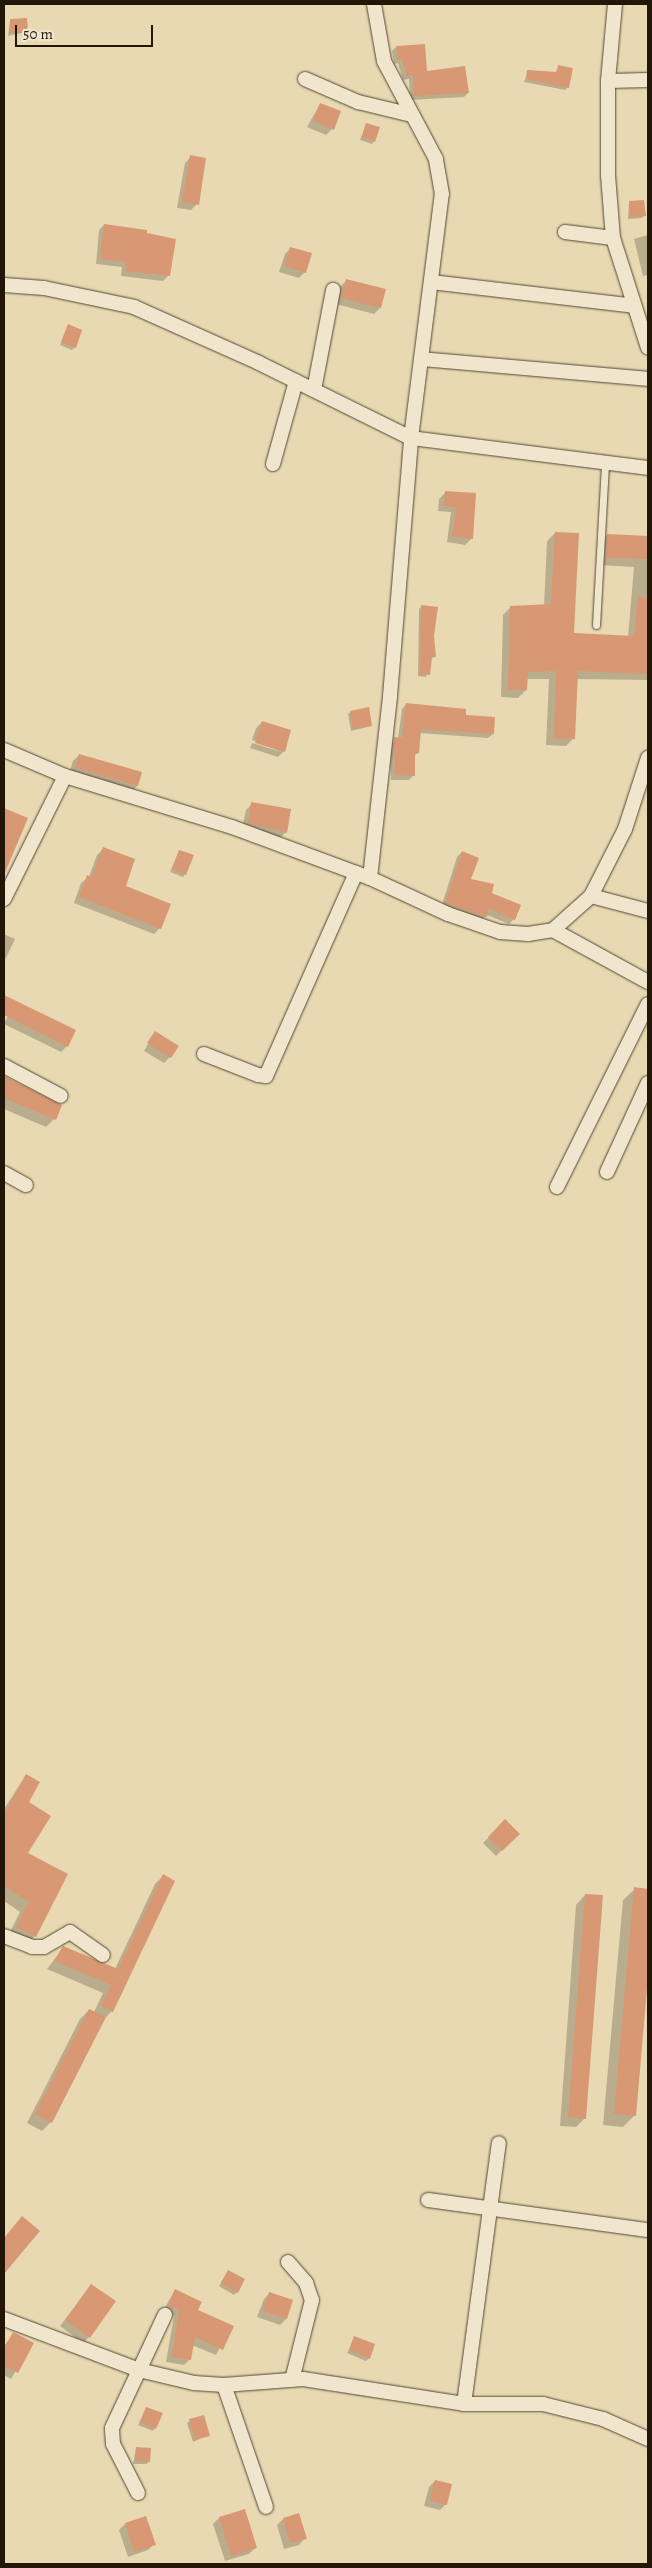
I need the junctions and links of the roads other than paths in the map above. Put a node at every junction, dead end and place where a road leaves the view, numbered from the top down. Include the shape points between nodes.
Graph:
1 (374, 4) edge
2 (614, 4) edge
3 (305, 79) dead end
4 (648, 80) edge
5 (608, 81) junction
6 (412, 114) junction
7 (566, 232) dead end
8 (613, 238) junction
9 (431, 282) junction
10 (4, 285) edge
11 (332, 290) dead end
12 (634, 306) junction
13 (648, 346) edge
14 (420, 359) junction
15 (648, 379) edge
16 (296, 381) junction
17 (314, 390) junction
18 (411, 438) junction
19 (605, 463) junction
20 (273, 464) dead end
21 (648, 468) edge
22 (596, 625) dead end
23 (4, 750) edge
24 (648, 758) edge
25 (65, 776) junction
26 (356, 873) junction
27 (370, 878) junction
28 (590, 896) junction
29 (4, 899) edge
30 (648, 911) edge
31 (553, 930) junction
32 (648, 982) edge
33 (648, 1004) edge
34 (204, 1054) dead end
35 (4, 1066) edge
36 (648, 1083) edge
37 (61, 1096) dead end
38 (606, 1172) dead end
39 (4, 1174) edge
40 (26, 1185) dead end
41 (557, 1187) dead end
42 (4, 1936) edge
43 (103, 1955) dead end
44 (500, 2143) dead end
45 (428, 2200) dead end
46 (491, 2207) junction
47 (648, 2230) edge
48 (288, 2262) dead end
49 (165, 2315) dead end
50 (4, 2319) edge
51 (139, 2370) junction
52 (292, 2380) junction
53 (224, 2385) junction
54 (464, 2404) junction
55 (648, 2439) edge
56 (138, 2493) dead end
57 (266, 2507) dead end

1 - 6 street via 384,61
2 - 5 street
3 - 6 street via 358,102
4 - 5 street
5 - 8 street via 608,175
6 - 9 street via 436,159 442,194
7 - 8 street
8 - 12 street
9 - 12 street
9 - 14 street
10 - 16 street via 44,288 134,307
11 - 17 street
12 - 13 street
14 - 15 street
14 - 18 street
16 - 17 street
16 - 20 street
17 - 18 street
18 - 19 street
18 - 27 street via 390,696
19 - 21 street
19 - 22 lane
23 - 25 street
24 - 28 street via 625,829
25 - 26 street via 232,827
25 - 29 street
26 - 27 street
26 - 34 street via 266,1076 258,1076
27 - 31 street via 448,914 500,932 528,934
28 - 30 street
28 - 31 street
31 - 32 street
33 - 41 street
35 - 37 street
36 - 38 street
39 - 40 street
42 - 43 street via 32,1947 44,1947 70,1932
44 - 46 street
45 - 46 street
46 - 47 street
46 - 54 street
48 - 52 street via 306,2283 312,2300
49 - 51 street
50 - 51 street
51 - 53 street via 194,2383
51 - 56 street via 112,2428 113,2444
52 - 53 street
52 - 54 street
53 - 57 street
54 - 55 street via 542,2404 570,2409 603,2419

